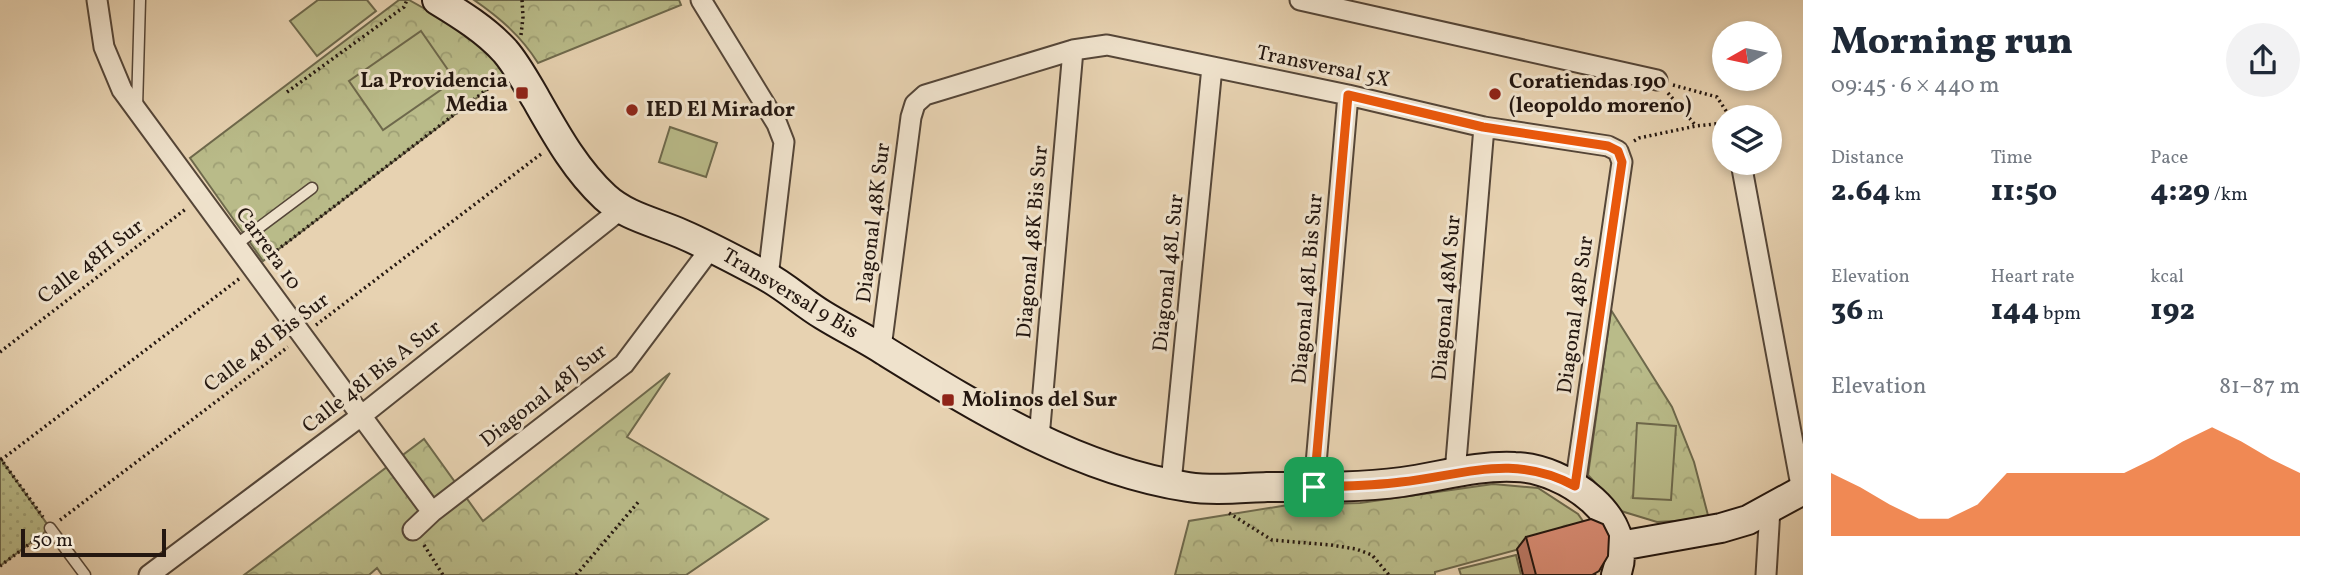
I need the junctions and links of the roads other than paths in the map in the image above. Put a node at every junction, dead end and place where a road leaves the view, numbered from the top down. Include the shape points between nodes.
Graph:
1 (97, 0) edge
2 (141, 0) edge
3 (437, 0) edge
4 (701, 0) edge
5 (1300, 0) edge
6 (1360, 7) edge
7 (1073, 50) junction
8 (1212, 66) junction
9 (1657, 80) road end
10 (1348, 95) junction
11 (915, 104) joint
12 (136, 110) junction
13 (1483, 127) junction
14 (1618, 151) joint
15 (1743, 175) edge
16 (312, 188) dead end
17 (620, 209) junction
18 (237, 244) junction
19 (712, 248) junction
20 (768, 277) junction
21 (881, 348) junction
22 (361, 416) junction
23 (1039, 438) junction
24 (1455, 473) junction
25 (1171, 483) junction
26 (1575, 486) junction
27 (1314, 487) junction
28 (1802, 491) edge
29 (1770, 509) junction
30 (432, 512) junction
31 (50, 528) road end
32 (413, 530) road end
33 (1620, 546) junction
34 (85, 575) edge
35 (149, 575) edge
36 (1616, 575) edge
37 (1766, 575) edge

1 - 12 street, Carrera 10 via 98,23 112,69
2 - 12 lane
3 - 17 street, Transversal 9 Bis via 505,50 577,165
4 - 20 street via 784,142
5 - 6 street
6 - 9 street
7 - 8 street, Transversal 5X via 1107,45
7 - 11 street, Transversal 5X via 925,94
7 - 23 street, Diagonal 48K Bis Sur
8 - 10 street, Transversal 5X
8 - 25 street, Diagonal 48L Sur
10 - 13 street, Transversal 5X
10 - 27 street, Diagonal 48L Bis Sur
11 - 21 street, Diagonal 48K Sur
12 - 18 street, Carrera 10
13 - 14 street, Transversal 5X
13 - 24 street, Diagonal 48M Sur
14 - 26 street, Diagonal 48P Sur via 1622,162
15 - 28 street
16 - 18 lane
17 - 19 street, Transversal 9 Bis
17 - 22 street, Calle 48I Bis A Sur
18 - 22 street, Carrera 10
19 - 20 street, Transversal 9 Bis
19 - 30 street, Diagonal 48J Sur via 624,364
20 - 21 street, Transversal 9 Bis
21 - 23 street, Transversal 9 Bis via 978,409
22 - 30 street, Carrera 10
22 - 35 street, Calle 48I Bis A Sur
23 - 25 street, Transversal 9 Bis via 1126,472
24 - 26 street, Transversal 9 Bis via 1515,467 1555,475
24 - 27 street, Transversal 9 Bis via 1401,482
25 - 27 street, Transversal 9 Bis via 1191,488
26 - 33 street, Transversal 9 Bis via 1602,510
28 - 29 street
29 - 33 street via 1721,528
29 - 37 street
30 - 32 street, Diagonal 48J Sur
31 - 34 lane
33 - 36 street

